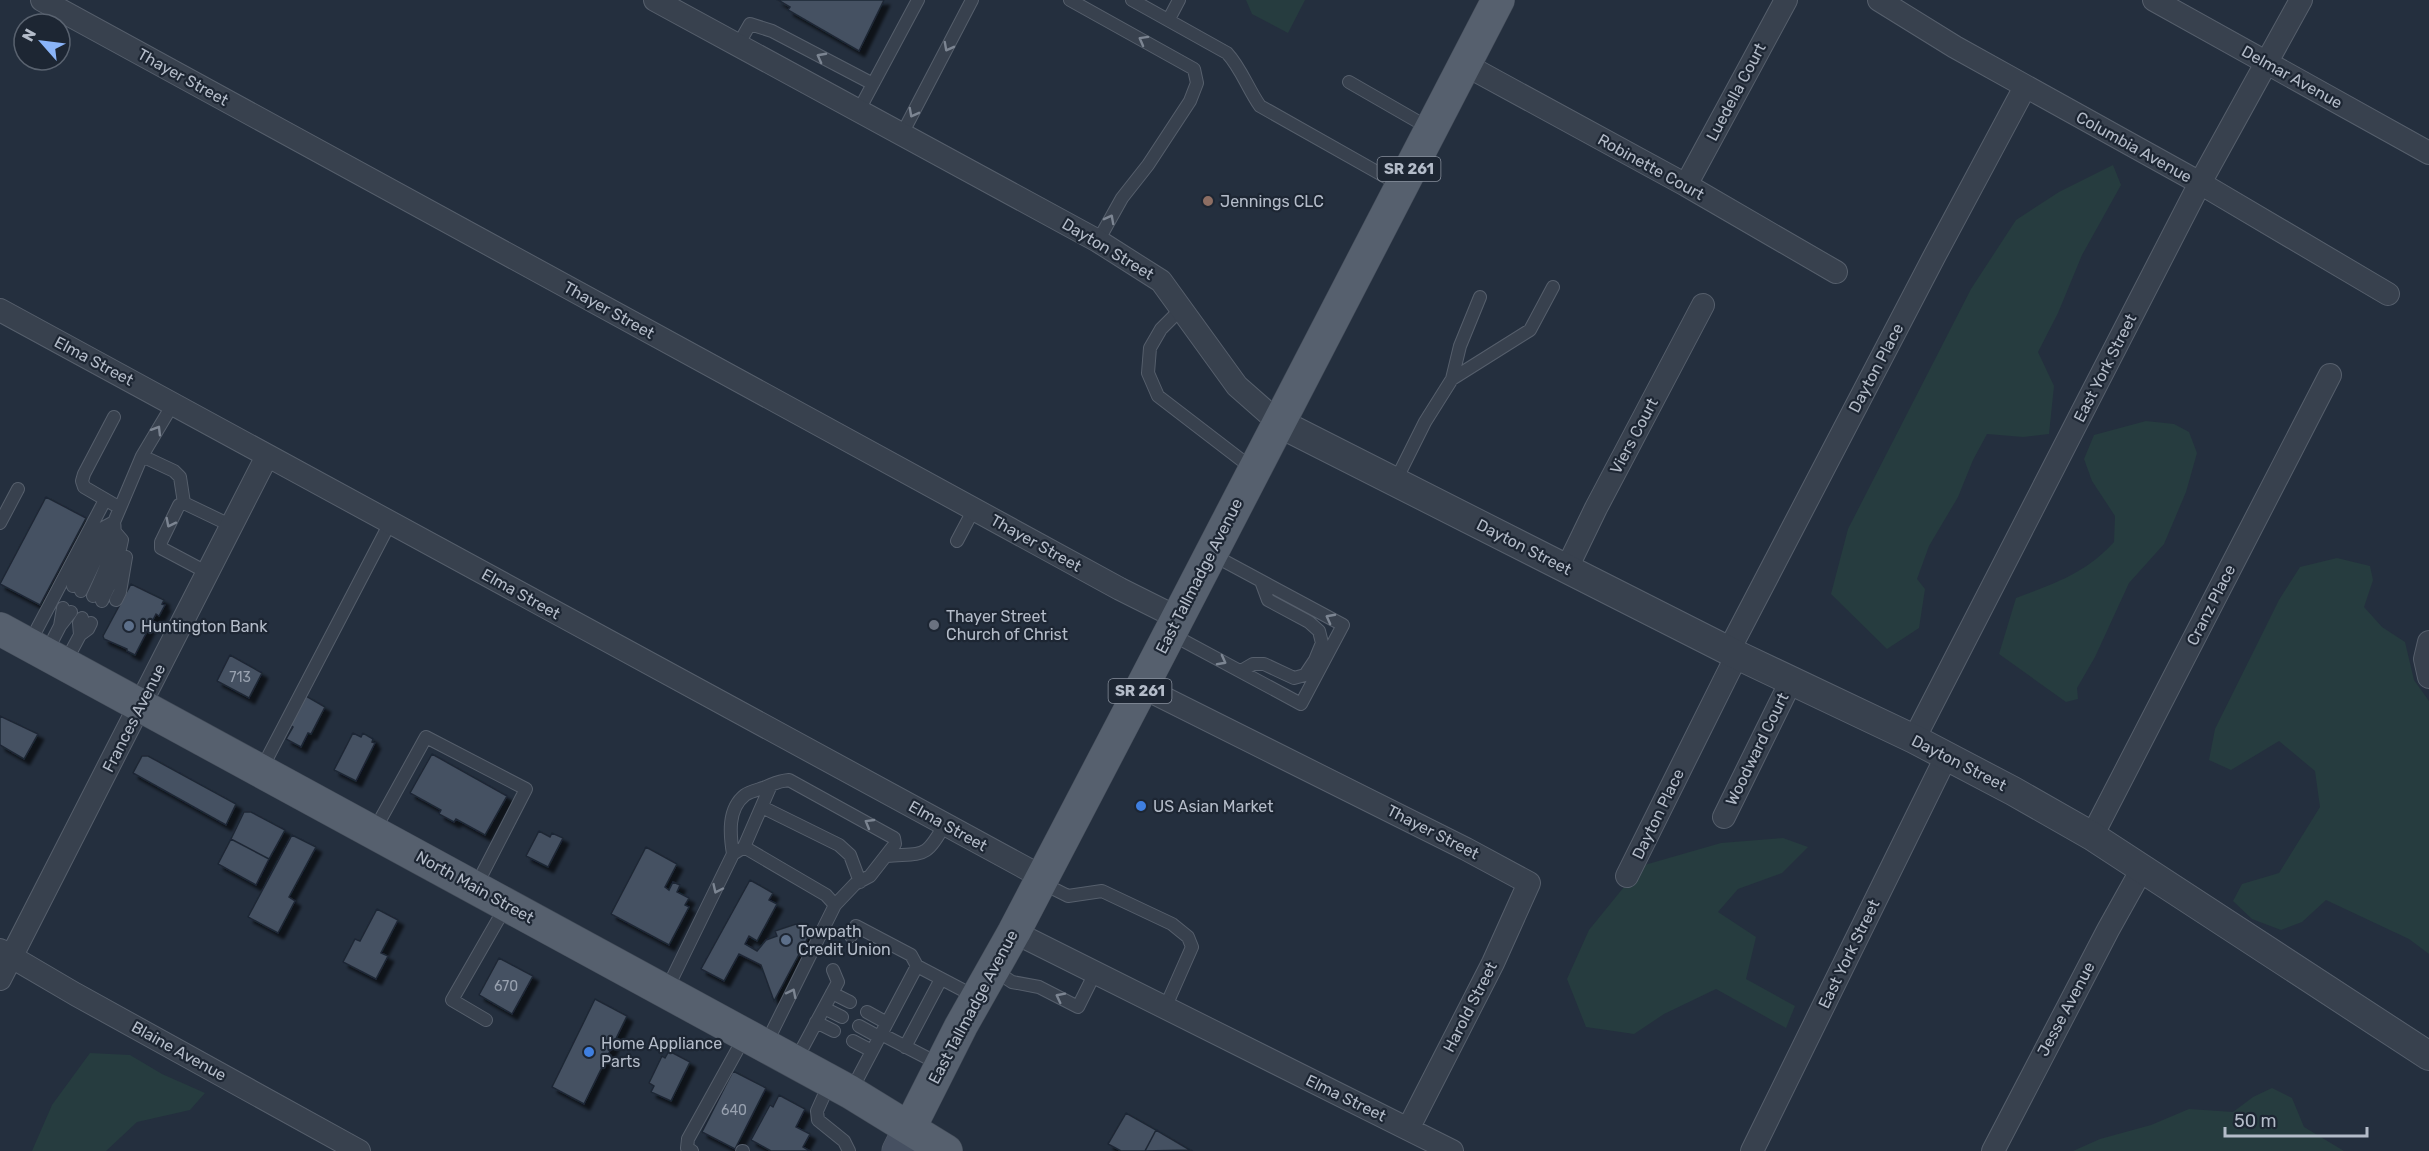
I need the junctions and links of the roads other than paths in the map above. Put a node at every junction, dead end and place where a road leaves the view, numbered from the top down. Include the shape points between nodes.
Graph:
1 (42, 0) edge
2 (655, 0) edge
3 (918, 0) edge
4 (972, 0) edge
5 (1070, 0) edge
6 (1132, 0) edge
7 (1179, 0) edge
8 (1498, 0) edge
9 (1786, 0) edge
10 (1879, 0) edge
11 (2154, 0) edge
12 (2301, 0) edge
13 (1167, 18) junction
14 (738, 45) junction
15 (2266, 62) junction
16 (1464, 64) junction
17 (1349, 82) dead end
18 (873, 84) junction
19 (2025, 87) junction
20 (859, 110) junction
21 (1430, 129) junction
22 (902, 134) junction
23 (2429, 153) edge
24 (2200, 183) junction
25 (1401, 185) junction
26 (1686, 185) junction
27 (1098, 241) junction
28 (1836, 272) dead end
29 (1553, 287) dead end
30 (2388, 294) dead end
31 (1480, 297) dead end
32 (1703, 305) dead end
33 (1182, 308) junction
34 (0, 310) edge
35 (2330, 375) dead end
36 (1452, 379) junction
37 (173, 404) junction
38 (114, 417) dead end
39 (1279, 423) junction
40 (142, 456) junction
41 (267, 456) junction
42 (1254, 470) junction
43 (1395, 482) junction
44 (18, 489) dead end
45 (105, 500) junction
46 (184, 503) junction
47 (120, 508) junction
48 (974, 509) junction
49 (0, 523) edge
50 (390, 523) junction
51 (232, 526) junction
52 (117, 532) junction
53 (957, 540) dead end
54 (1210, 554) junction
55 (1567, 568) junction
56 (208, 573) junction
57 (1261, 581) junction
58 (116, 600) dead end
59 (1174, 626) junction
60 (0, 629) edge
61 (2429, 642) edge
62 (50, 647) junction
63 (1733, 652) junction
64 (1241, 671) junction
65 (2429, 677) edge
66 (1791, 681) junction
67 (1142, 687) junction
68 (140, 704) junction
69 (1914, 739) junction
70 (1946, 757) junction
71 (261, 771) junction
72 (771, 785) junction
73 (762, 807) junction
74 (1724, 817) dead end
75 (945, 825) junction
76 (374, 832) junction
77 (2092, 836) junction
78 (744, 847) junction
79 (733, 855) junction
80 (887, 856) junction
81 (2142, 869) junction
82 (1627, 876) dead end
83 (1041, 879) junction
84 (860, 882) junction
85 (1529, 883) joint
86 (476, 887) junction
87 (507, 904) junction
88 (835, 904) junction
89 (1014, 932) junction
90 (851, 936) dead end
91 (6, 953) edge
92 (917, 966) junction
93 (993, 968) junction
94 (1095, 973) junction
95 (0, 979) edge
96 (941, 979) junction
97 (666, 991) junction
98 (977, 998) junction
99 (850, 1002) dead end
100 (824, 1008) junction
101 (1165, 1008) junction
102 (867, 1012) dead end
103 (842, 1017) dead end
104 (486, 1020) dead end
105 (816, 1022) junction
106 (887, 1023) junction
107 (859, 1026) dead end
108 (834, 1031) dead end
109 (880, 1036) junction
110 (756, 1040) junction
111 (853, 1041) dead end
112 (905, 1047) junction
113 (872, 1051) junction
114 (2429, 1056) edge
115 (795, 1062) junction
116 (941, 1065) junction
117 (840, 1087) junction
118 (1408, 1129) junction
119 (904, 1139) edge
120 (359, 1151) edge
121 (692, 1151) edge
122 (849, 1151) edge
123 (946, 1151) edge
124 (1452, 1151) edge
125 (1752, 1151) edge
126 (1993, 1151) edge

1 - 48 street, Thayer Street
2 - 14 street, Dayton Street
3 - 18 lane
4 -> 22 lane
27 -> 5 lane via 1122,198 1190,101 1197,83 1194,69
6 - 13 lane
7 - 13 lane
8 - 16 main road, East Tallmadge Avenue / SR 261
9 - 26 street, Luedella Court
10 - 19 street, Columbia Avenue
11 - 15 street, Delmar Avenue
12 - 15 street, East York Street
13 - 25 lane via 1227,52 1260,106
18 -> 14 lane via 772,31 750,24
14 - 20 street, Dayton Street
15 - 23 street, Delmar Avenue
15 - 24 street, East York Street
16 - 21 main road, East Tallmadge Avenue / SR 261
16 - 26 street, Robinette Court
17 - 21 lane
18 - 20 lane
19 - 24 street, Columbia Avenue
19 - 63 street, Dayton Place
20 - 22 street, Dayton Street
21 - 25 main road, East Tallmadge Avenue / SR 261
22 - 27 street, Dayton Street
24 - 30 street, Columbia Avenue
24 - 69 street, East York Street
25 - 39 main road, East Tallmadge Avenue / SR 261
26 - 28 street, Robinette Court
27 - 33 street, Dayton Street via 1161,281
29 - 36 lane via 1530,330
31 - 36 lane via 1460,346
32 - 55 street, Viers Court
33 - 39 street, Dayton Street via 1237,386
33 - 42 lane via 1161,329 1150,348 1148,374 1158,396
34 - 37 street, Elma Street
35 - 77 street, Cranz Place
36 - 43 lane
40 -> 37 lane
37 - 41 street, Elma Street
38 - 45 lane via 82,481 84,487
39 - 42 main road, East Tallmadge Avenue / SR 261
39 - 43 street, Dayton Street
40 - 46 lane via 180,477
40 - 47 lane
41 - 50 street, Elma Street
41 - 51 street, Frances Avenue
42 - 54 main road, East Tallmadge Avenue / SR 261
43 - 55 street, Dayton Street
44 - 49 lane
45 - 47 lane
45 - 62 lane
46 - 51 lane
46 -> 56 lane via 179,505 161,549
47 - 52 lane
48 - 53 lane
48 - 59 street, Thayer Street via 1120,589
50 - 71 lane
50 - 75 street, Elma Street
51 - 56 street, Frances Avenue
52 - 52 lane via 101,529 87,594 102,577
52 - 58 lane via 128,546
54 - 57 lane
54 - 59 main road, East Tallmadge Avenue / SR 261
55 - 63 street, Dayton Street
56 - 68 street, Frances Avenue
57 - 64 lane via 1268,600 1309,622 1319,632 1322,643 1305,675 1294,678 1264,664 1253,664
64 -> 57 lane via 1301,704 1343,625
59 -> 64 lane
59 - 67 main road, East Tallmadge Avenue / SR 261
60 - 62 main road, North Main Street
61 - 65 street via 2425,659
62 - 62 lane via 82,622
62 - 68 main road, North Main Street
63 - 66 street, Dayton Street
63 - 82 street, Dayton Place
66 - 69 street, Dayton Street
66 - 74 street, Woodward Court
67 - 83 main road, East Tallmadge Avenue / SR 261
67 - 85 street, Thayer Street
68 - 71 main road, North Main Street
68 - 91 street, Frances Avenue
69 - 70 street, Dayton Street
70 - 77 street, Dayton Street
70 - 125 street, East York Street
71 - 76 main road, North Main Street
72 - 73 lane
72 - 79 lane via 745,795 735,807 731,822
80 -> 72 lane via 895,844 894,838 884,831 789,780
73 - 78 lane
73 - 84 lane via 839,845 850,855
75 - 80 lane via 929,850
75 - 83 street, Elma Street
76 - 86 main road, North Main Street
76 - 86 lane via 426,737 526,789
77 - 81 street, Dayton Street
78 - 79 lane
78 - 88 lane
79 -> 97 lane
80 - 84 lane
81 - 114 street, Dayton Street
81 - 126 street, Jesse Avenue
83 - 89 main road, East Tallmadge Avenue / SR 261
83 - 101 lane via 1068,896 1102,891 1172,924 1188,937 1192,947
84 - 88 lane
85 - 118 street, Harold Street via 1493,963
86 - 87 main road, North Main Street
87 - 97 main road, North Main Street
87 - 104 lane via 452,1000
110 -> 88 lane
89 - 93 main road, East Tallmadge Avenue / SR 261
89 - 94 street, Elma Street
90 - 92 lane via 856,926 911,955
91 - 95 street, Frances Avenue
91 - 120 street, Blaine Avenue
92 - 96 lane
92 - 106 lane
94 -> 93 lane via 1077,1007 1039,987 1012,982
93 - 98 main road, East Tallmadge Avenue / SR 261
94 - 101 street, Elma Street
96 - 98 lane
96 - 112 lane
97 - 110 main road, North Main Street
98 - 116 main road, East Tallmadge Avenue / SR 261
99 - 100 lane via 834,982
100 - 103 lane
100 - 105 lane
101 - 118 street, Elma Street
102 - 106 lane
105 - 108 lane
105 - 115 lane
106 - 109 lane
107 - 109 lane
109 - 112 lane
109 - 113 lane
110 - 115 main road, North Main Street
110 - 121 lane via 688,1139 687,1148
111 - 113 lane
112 - 116 lane
113 - 117 lane
115 - 117 main road, North Main Street
116 - 119 main road, East Tallmadge Avenue / SR 261
117 - 119 main road, North Main Street
117 - 122 lane via 817,1111 818,1120 844,1141
118 - 124 street, Elma Street
119 - 123 main road, North Main Street

